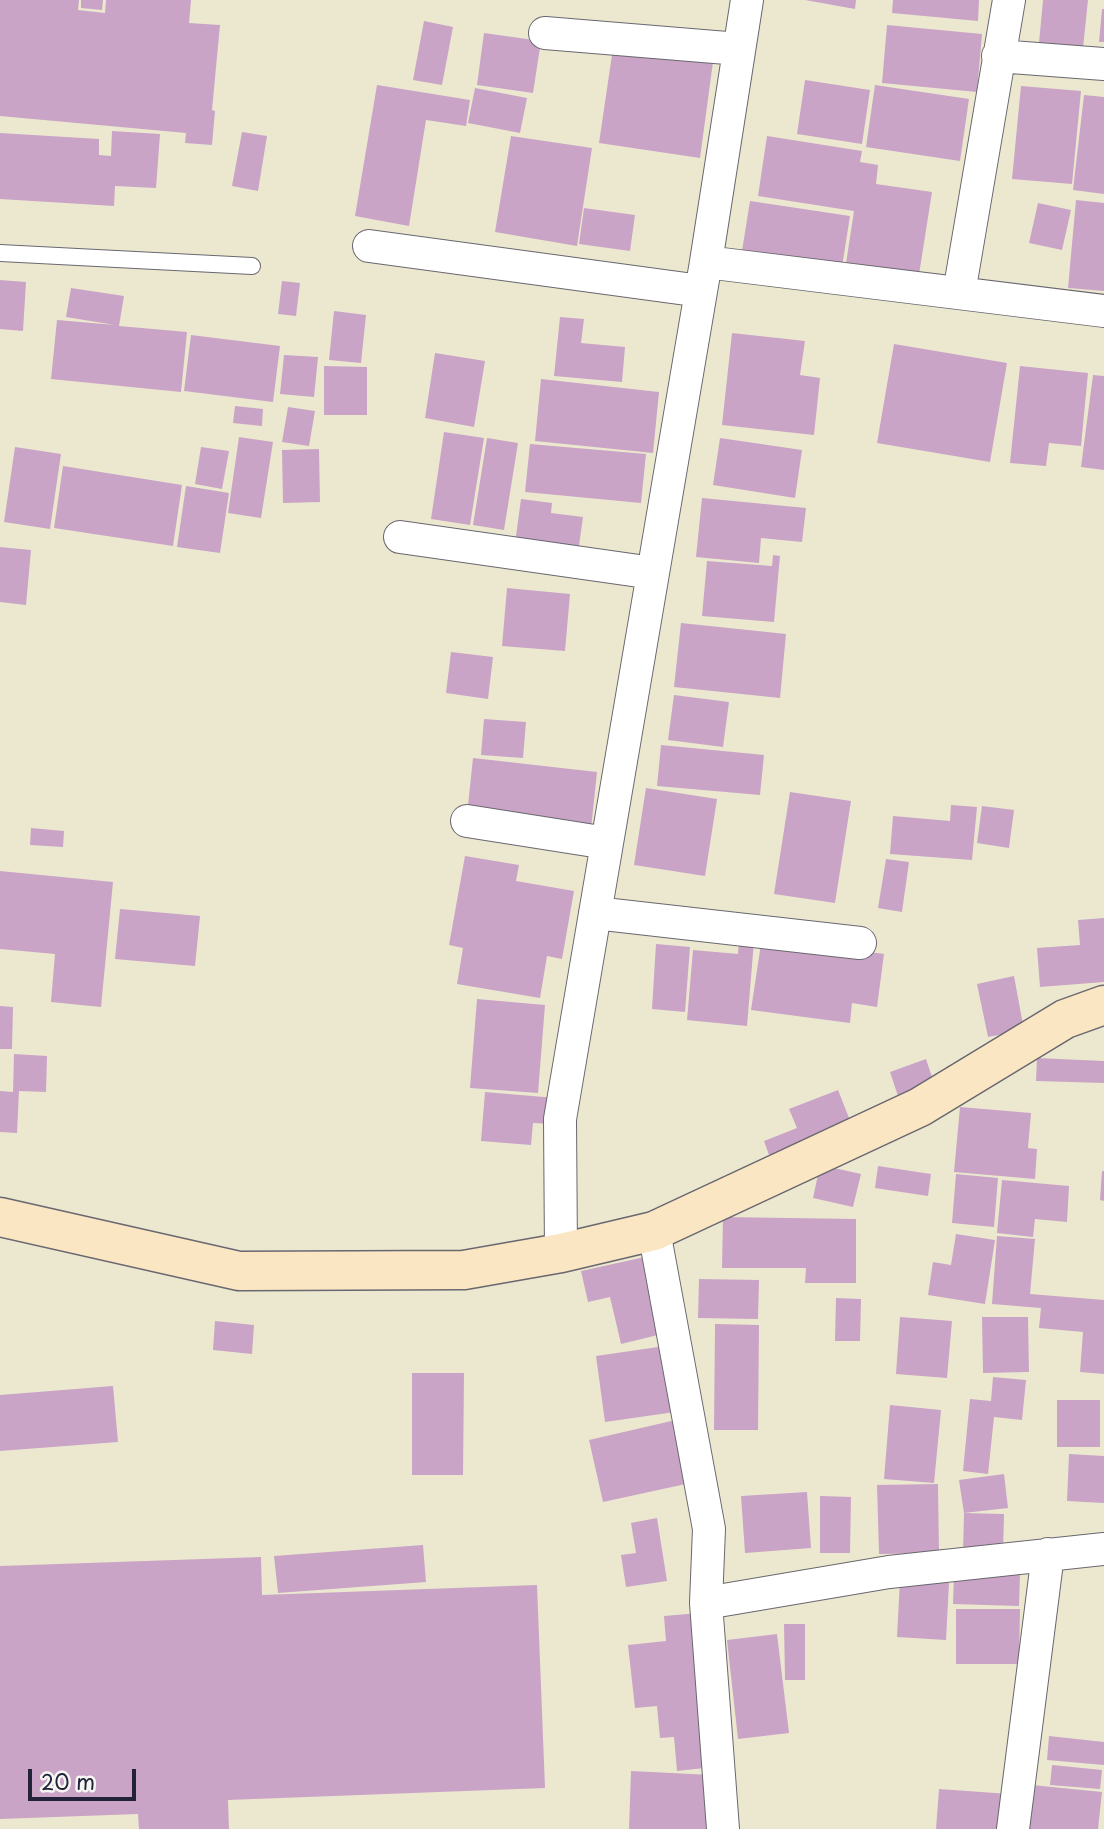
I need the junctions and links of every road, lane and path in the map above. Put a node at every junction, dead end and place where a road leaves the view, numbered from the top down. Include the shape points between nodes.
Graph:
1 (747, 0) edge
2 (1009, 0) edge
3 (545, 33) dead end
4 (739, 49) junction
5 (998, 56) junction
6 (1104, 64) edge
7 (369, 247) dead end
8 (0, 253) edge
9 (251, 266) dead end
10 (704, 276) junction
11 (959, 293) junction
12 (1104, 311) edge
13 (400, 537) dead end
14 (653, 573) junction
15 (467, 821) dead end
16 (607, 843) junction
17 (595, 913) junction
18 (860, 943) dead end
19 (1104, 1004) edge
20 (0, 1217) edge
21 (654, 1231) junction
22 (561, 1253) junction
23 (1104, 1549) edge
24 (1048, 1555) junction
25 (706, 1603) junction
26 (723, 1829) edge
27 (1013, 1829) edge

1 - 4 street
2 - 5 street
3 - 4 street
4 - 10 street
5 - 6 street
5 - 11 street
7 - 10 street
8 - 9 lane
10 - 11 street
10 - 14 street
11 - 12 street
13 - 14 street
14 - 16 street
15 - 16 street
16 - 17 street
17 - 18 street
17 - 22 street via 560,1119
19 - 21 street via 1065,1018 920,1107
20 - 22 street via 239,1271 464,1270
21 - 22 street
21 - 25 street via 709,1528
23 - 24 street
24 - 25 street via 889,1572
24 - 27 street
25 - 26 street

